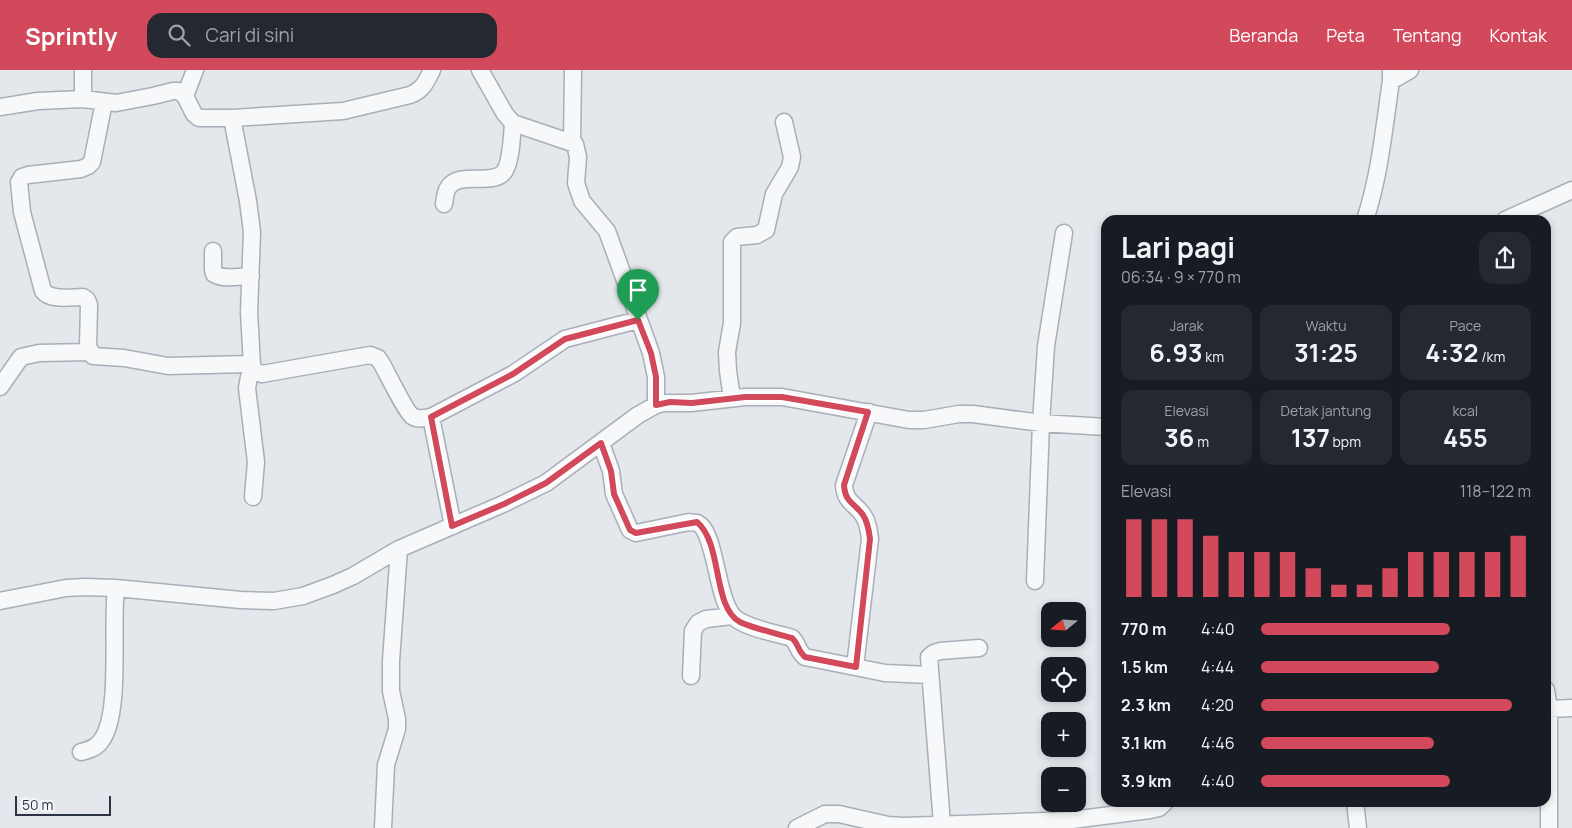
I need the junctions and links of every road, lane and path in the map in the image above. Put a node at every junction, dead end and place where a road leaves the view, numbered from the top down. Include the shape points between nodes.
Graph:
1 (83, 70) edge
2 (195, 70) edge
3 (432, 70) edge
4 (480, 70) edge
5 (573, 70) edge
6 (1410, 70) edge
7 (1391, 76) edge
8 (185, 96) junction
9 (83, 99) junction
10 (104, 102) junction
11 (0, 107) edge
12 (232, 118) junction
13 (784, 122) dead end
14 (513, 124) junction
15 (572, 142) junction
16 (1572, 190) edge
17 (444, 204) dead end
18 (1367, 215) edge
19 (1516, 215) edge
20 (1064, 233) dead end
21 (212, 251) dead end
22 (251, 276) junction
23 (638, 320) junction
24 (90, 352) junction
25 (253, 367) junction
26 (0, 387) edge
27 (732, 398) junction
28 (656, 405) junction
29 (868, 412) junction
30 (431, 417) junction
31 (1041, 423) junction
32 (1101, 427) edge
33 (601, 443) junction
34 (253, 497) dead end
35 (452, 526) junction
36 (399, 549) junction
37 (1035, 581) dead end
38 (116, 588) junction
39 (0, 601) edge
40 (732, 616) junction
41 (979, 648) dead end
42 (856, 667) junction
43 (929, 675) junction
44 (691, 676) dead end
45 (1572, 708) edge
46 (1551, 709) edge
47 (81, 752) dead end
48 (1160, 807) edge
49 (1356, 807) edge
50 (1549, 807) edge
51 (942, 824) junction
52 (383, 828) edge
53 (797, 828) edge
54 (1358, 828) edge
55 (1549, 828) edge

1 - 9 street
2 - 8 street
3 - 12 street via 420,91 343,111
4 - 14 street
5 - 15 street
6 - 7 street
7 - 18 street via 1378,167
8 - 10 street via 173,91 130,101
8 - 12 street via 199,118
9 - 10 street
9 - 11 street
10 - 24 street via 92,162 88,166 28,175 19,182 22,212 43,292 52,298 83,297 87,300
12 - 22 street via 252,232
13 - 27 street via 792,157 790,167 774,194 766,230 757,235 737,237 732,242 732,323 728,371
14 - 15 street
14 - 17 street via 504,173 498,177 455,182 448,188
15 - 23 street via 577,148 576,183 582,201 607,231
16 - 19 street
20 - 31 street via 1046,346
21 - 22 street via 214,274
22 - 25 street via 249,312
23 - 28 street via 651,353 656,377
23 - 30 street via 565,339 513,374
24 - 25 street via 93,356 168,366 238,363
24 - 26 street via 39,353 21,357
25 - 30 street via 255,372 262,374 370,355 378,358 412,416
25 - 34 street via 247,388 256,462
27 - 28 street
27 - 29 street via 782,397
28 - 33 street
29 - 31 street via 908,420 974,414
29 - 42 street via 844,485 846,497 864,516 870,539
30 - 35 street
31 - 32 street
31 - 37 street
33 - 35 street via 546,483
33 - 40 street via 611,471 614,494 630,530 636,533 697,522 703,528 722,596
35 - 36 street
36 - 38 street via 334,585 303,596 274,601
36 - 52 street via 391,661 391,691 397,729 386,766
38 - 39 street via 66,588
38 - 47 street via 112,714 101,742 93,749
40 - 42 street via 740,622 792,638 805,657
40 - 44 street via 706,619 693,631
41 - 43 street via 934,652 929,657
42 - 43 street via 885,673
43 - 51 street
45 - 46 street
48 - 51 street via 1072,820
49 - 54 street
50 - 55 street
51 - 53 street via 888,825 825,814

